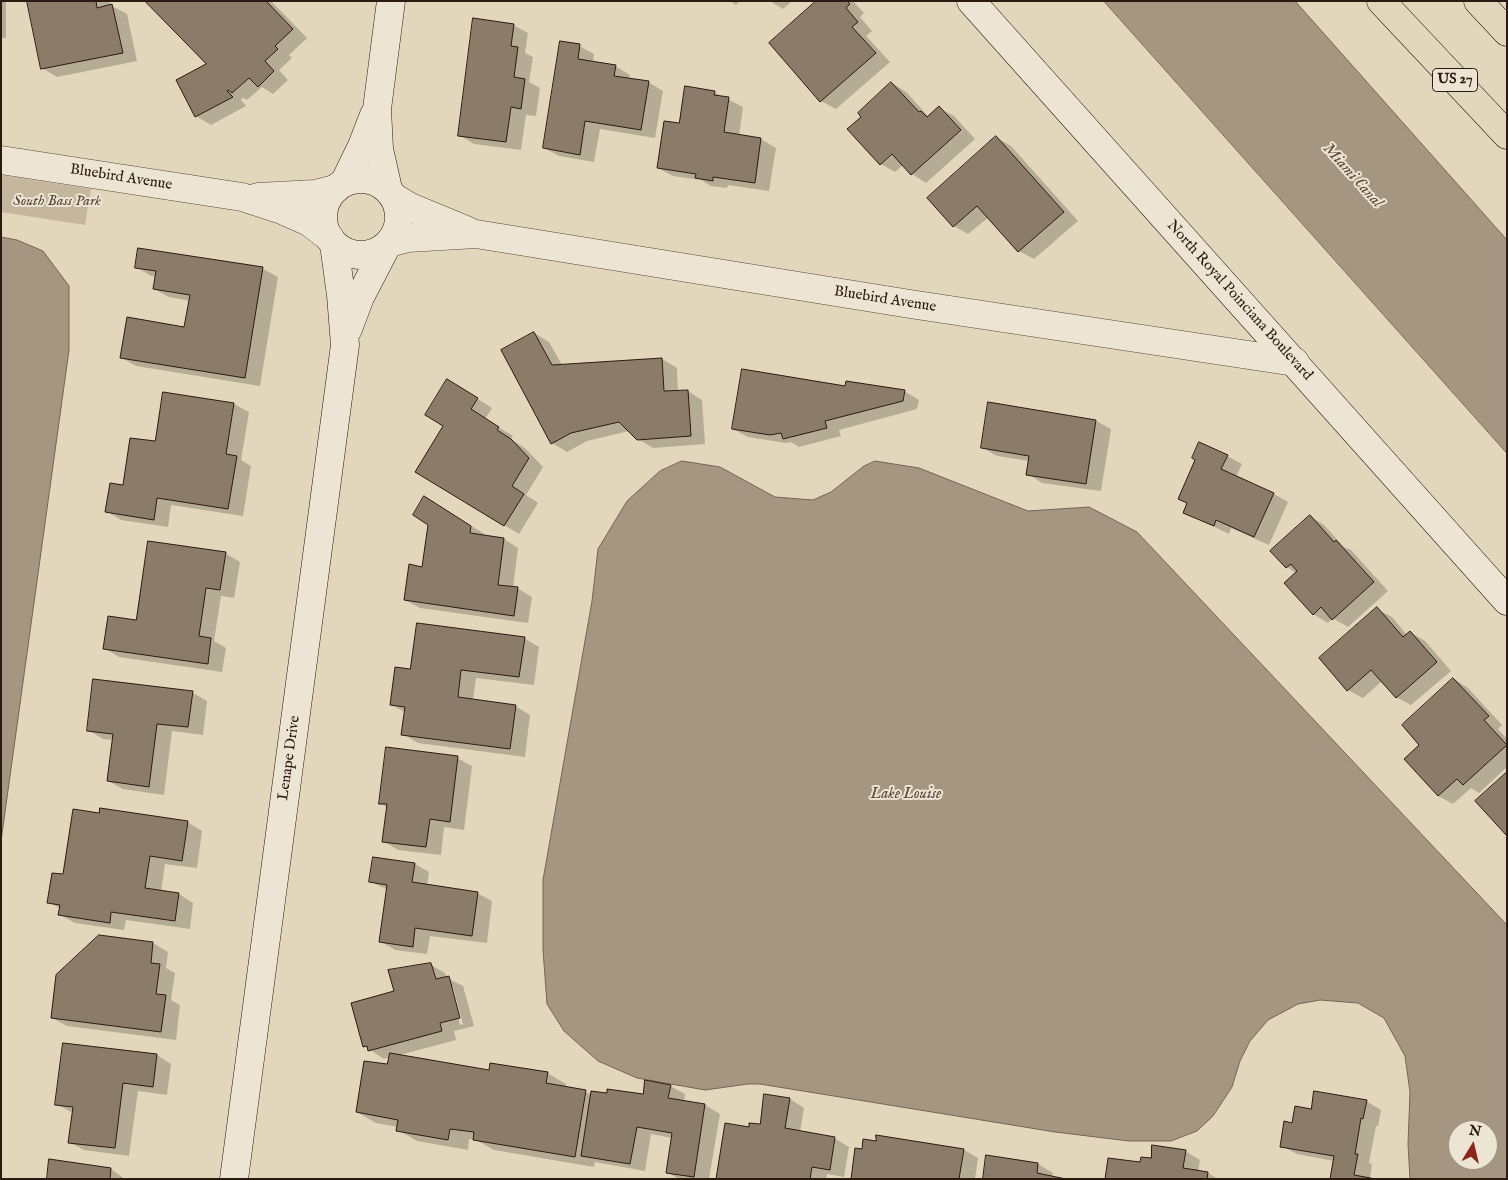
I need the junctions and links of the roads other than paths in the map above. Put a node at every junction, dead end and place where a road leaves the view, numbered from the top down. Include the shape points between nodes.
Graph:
1 (391, 1) edge
2 (972, 1) edge
3 (1382, 1) edge
4 (1478, 1) edge
5 (1402, 13) edge
6 (1507, 32) edge
7 (376, 109) junction
8 (1507, 135) edge
9 (1, 160) edge
10 (339, 186) junction
11 (391, 194) junction
12 (242, 197) junction
13 (476, 234) junction
14 (332, 241) junction
15 (388, 244) junction
16 (345, 338) junction
17 (1294, 362) junction
18 (1507, 601) edge
19 (234, 1179) edge

1 - 7 street
2 - 17 street, North Royal Poinciana Boulevard
3 - 5 highway, US 27
4 - 6 highway
5 - 8 highway, US 27
7 - 10 street via 362,146
7 - 11 street via 379,149
9 - 12 street, Bluebird Avenue
10 - 11 street via 355,179 366,179 378,182
10 - 12 street, Bluebird Avenue via 315,194
10 - 14 street via 324,209 324,222
11 - 13 street, Bluebird Avenue via 410,207
11 - 15 street via 399,210 400,222
12 - 14 street, Bluebird Avenue via 309,222
13 - 15 street, Bluebird Avenue via 408,238
13 - 17 street, Bluebird Avenue
14 - 15 street via 356,255 380,250
14 - 16 street, Lenape Drive
15 - 16 street, Lenape Drive via 360,297
16 - 19 street, Lenape Drive
17 - 18 street, North Royal Poinciana Boulevard

